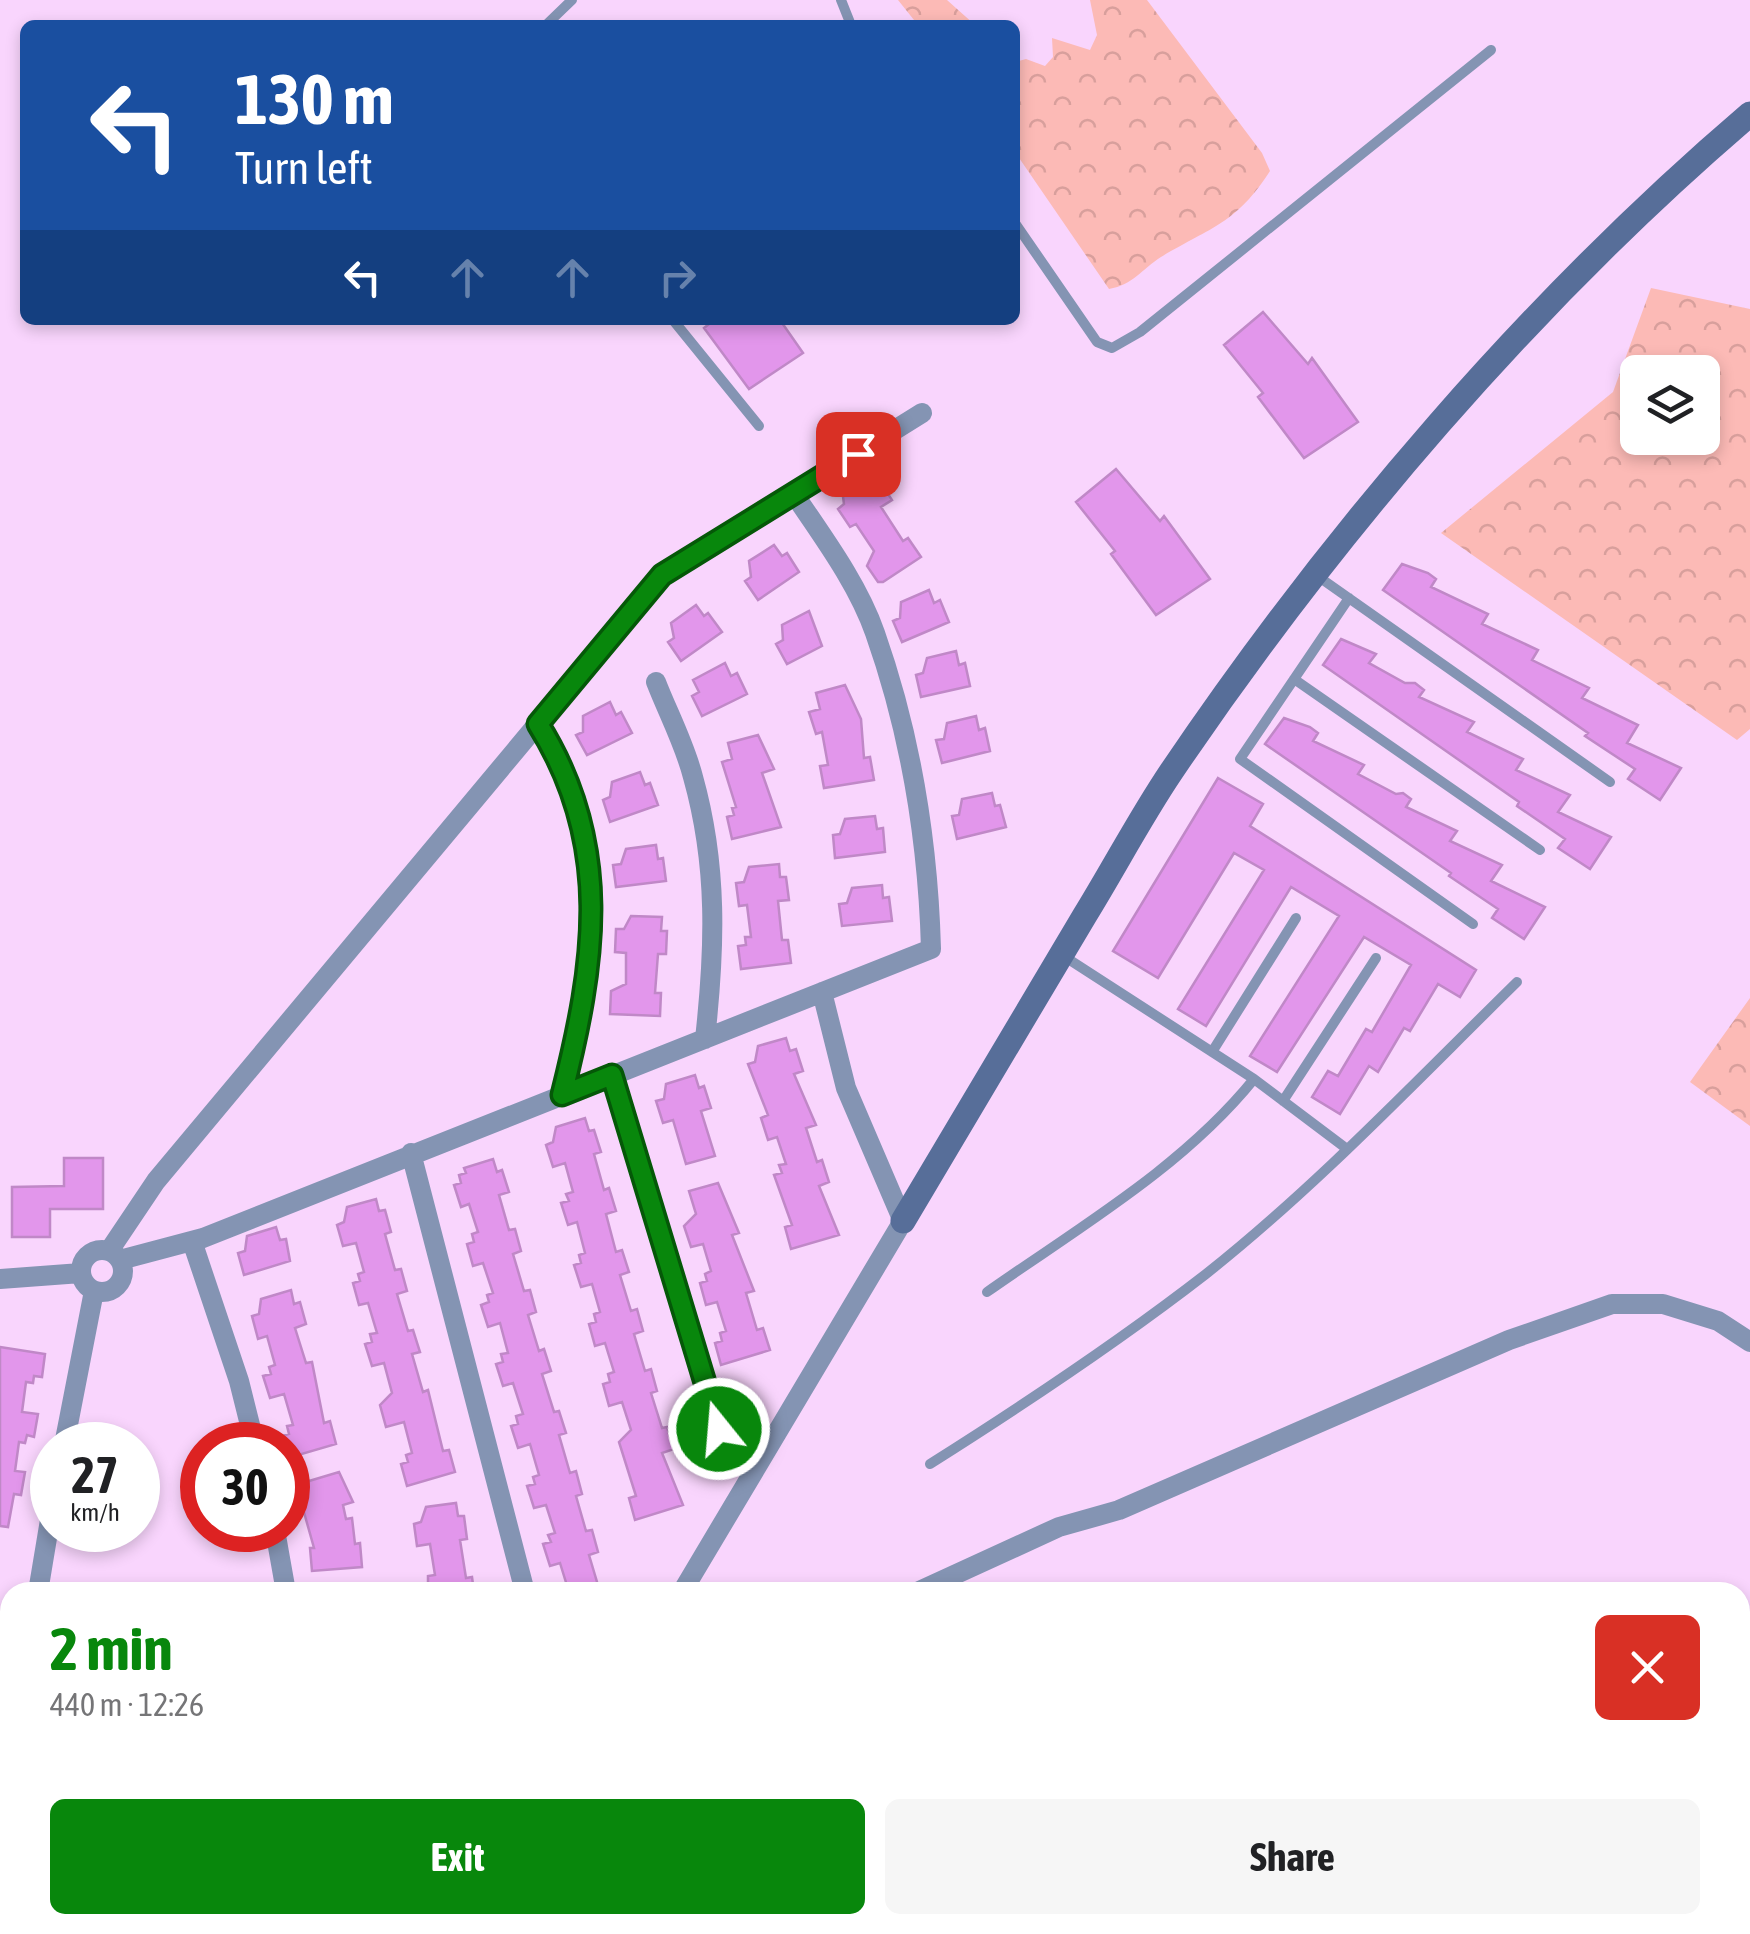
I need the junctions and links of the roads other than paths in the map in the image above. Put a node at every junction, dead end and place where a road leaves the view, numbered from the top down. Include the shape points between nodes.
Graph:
1 (572, 0) edge
2 (551, 20) edge
3 (1490, 50) dead end
4 (1750, 114) edge
5 (1020, 230) edge
6 (677, 325) edge
7 (922, 413) dead end
8 (759, 426) dead end
9 (794, 494) junction
10 (1315, 574) junction
11 (1349, 598) junction
12 (1294, 680) junction
13 (656, 682) dead end
14 (538, 724) junction
15 (1610, 782) dead end
16 (1540, 850) dead end
17 (1296, 918) dead end
18 (1473, 924) dead end
19 (1061, 955) junction
20 (1376, 958) dead end
21 (1517, 982) dead end
22 (822, 992) junction
23 (706, 1039) junction
24 (1212, 1052) junction
25 (612, 1075) junction
26 (1254, 1079) junction
27 (562, 1095) junction
28 (1283, 1101) junction
29 (1347, 1148) junction
30 (411, 1153) junction
31 (903, 1221) junction
32 (192, 1241) junction
33 (115, 1255) junction
34 (81, 1274) junction
35 (0, 1280) edge
36 (94, 1291) junction
37 (986, 1292) dead end
38 (1750, 1342) edge
39 (68, 1422) edge
40 (249, 1422) edge
41 (930, 1464) dead end
42 (752, 1474) junction
43 (45, 1552) edge
44 (279, 1552) edge
45 (40, 1582) edge
46 (284, 1582) edge
47 (522, 1582) edge
48 (688, 1582) edge
49 (939, 1582) edge

1 - 2 lane
3 - 5 lane via 1112,348 1097,342
4 - 10 street via 1666,185 1516,343 1400,468
6 - 8 lane
7 - 9 street
9 - 14 street via 662,575
9 - 22 street via 874,630 924,818 930,896 931,948
10 - 11 lane
10 - 19 street via 1169,775
11 - 12 lane
11 - 15 lane
12 - 16 lane
12 - 18 lane via 1240,759
13 - 23 street via 693,775 710,867 716,945
14 - 27 street via 560,760 591,864 593,936
14 - 33 street via 156,1182
17 - 24 lane
19 - 24 lane
19 - 31 street
20 - 28 lane
21 - 29 lane
22 - 23 street
22 - 31 street via 846,1088
23 - 25 street
24 - 26 lane
25 - 27 street
25 - 42 street via 719,1429
26 - 28 lane
26 - 37 lane via 1208,1128 1146,1178
27 - 30 street
28 - 29 lane
29 - 41 lane via 1208,1272 1072,1374
30 - 32 street
30 - 47 street
31 - 42 street
32 - 33 street
32 - 40 street
33 - 34 street via 89,1254
33 - 36 street via 124,1273 118,1286
34 - 35 street
34 - 36 street
36 - 39 street
38 - 49 street via 1718,1321 1664,1304 1612,1304 1509,1340
42 - 48 street
43 - 45 street
44 - 46 street

